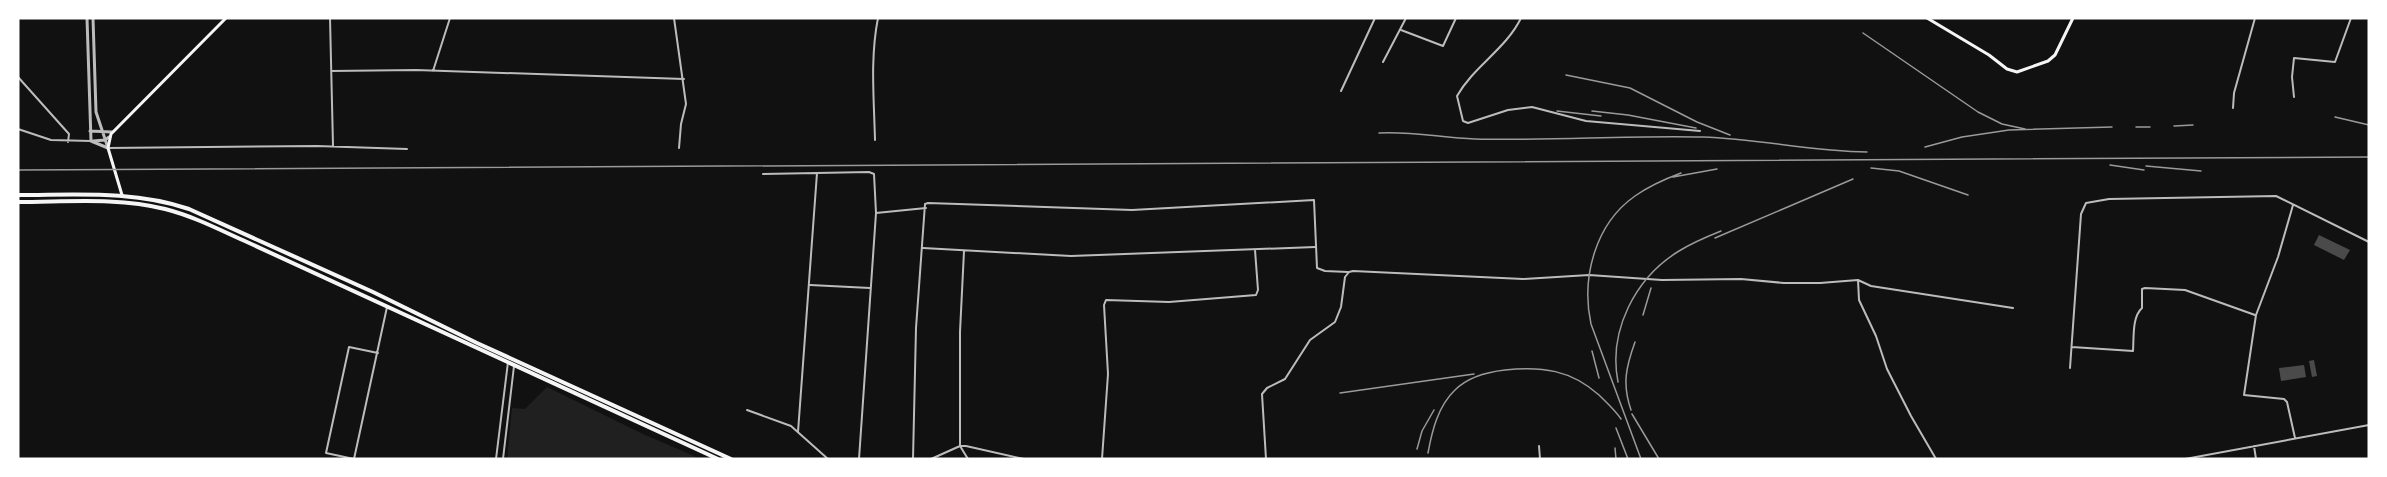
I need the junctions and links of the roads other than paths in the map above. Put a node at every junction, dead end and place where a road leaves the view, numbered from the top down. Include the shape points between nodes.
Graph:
1 (87, 18) edge
2 (93, 18) edge
3 (226, 18) edge
4 (330, 18) edge
5 (450, 18) edge
6 (674, 18) edge
7 (878, 18) edge
8 (1375, 18) edge
9 (1406, 18) edge
10 (1456, 18) edge
11 (1521, 18) edge
12 (1927, 18) edge
13 (2073, 18) edge
14 (2255, 18) edge
15 (2351, 18) edge
16 (1401, 30) junction
17 (1383, 62) dead end
18 (331, 71) junction
19 (433, 71) junction
20 (18, 76) edge
21 (684, 79) junction
22 (1341, 92) dead end
23 (2294, 96) dead end
24 (2233, 108) dead end
25 (18, 129) edge
26 (1700, 130) dead end
27 (90, 131) junction
28 (101, 132) junction
29 (112, 132) junction
30 (109, 136) junction
31 (105, 140) junction
32 (875, 140) dead end
33 (91, 141) junction
34 (68, 142) junction
35 (333, 146) junction
36 (108, 148) junction
37 (679, 148) dead end
38 (407, 149) dead end
39 (817, 173) junction
40 (763, 174) dead end
41 (18, 195) edge
42 (122, 195) junction
43 (18, 202) edge
44 (2293, 205) junction
45 (926, 208) junction
46 (876, 213) junction
47 (2369, 242) edge
48 (1315, 247) junction
49 (923, 248) junction
50 (1255, 249) junction
51 (964, 251) junction
52 (1349, 272) junction
53 (340, 277) junction
54 (1858, 280) junction
55 (337, 283) junction
56 (810, 285) junction
57 (871, 288) junction
58 (373, 292) junction
59 (370, 298) junction
60 (387, 307) junction
61 (2013, 308) dead end
62 (2256, 315) junction
63 (2072, 347) junction
64 (378, 353) junction
65 (508, 363) junction
66 (514, 365) junction
67 (2070, 368) dead end
68 (747, 410) dead end
69 (2369, 425) edge
70 (798, 432) junction
71 (2295, 438) junction
72 (960, 446) junction
73 (1539, 446) dead end
74 (2254, 446) junction
75 (354, 459) edge
76 (496, 459) edge
77 (503, 459) edge
78 (718, 459) edge
79 (731, 459) edge
80 (828, 459) edge
81 (859, 459) edge
82 (913, 459) edge
83 (931, 459) edge
84 (968, 459) edge
85 (1024, 459) edge
86 (1102, 459) edge
87 (1266, 459) edge
88 (1540, 459) edge
89 (1936, 459) edge
90 (2185, 459) edge
91 (2256, 459) edge

1 - 27 street
2 - 28 street via 95,97
3 - 29 main road
4 - 18 street
5 - 19 street
6 - 21 street
7 - 32 street via 873,77
8 - 22 street
9 - 16 street
10 - 16 street via 1443,46
11 - 26 street via 1507,41 1457,96 1463,121 1532,107 1586,121
12 - 13 main road via 2017,72 2055,55
14 - 24 street
15 - 23 street via 2335,62 2294,58
16 - 17 street
18 - 19 street
18 - 35 street
19 - 21 street
20 - 34 street via 69,134
21 - 37 street via 686,104
25 - 34 street
27 - 28 street
27 - 33 street
28 - 29 street
28 - 31 street
29 - 30 main road
30 - 31 street
30 - 36 main road
31 - 33 street
31 - 36 street
33 - 34 street
33 - 36 street
35 - 36 street
35 - 38 street
36 - 42 main road
39 - 40 street
39 - 46 street via 874,174
39 - 56 street
41 - 42 main road
42 - 53 main road via 189,209
43 - 55 main road via 124,202 166,209
44 - 47 street
44 - 62 street
44 - 63 street via 2276,195 2109,199 2086,203 2081,214
45 - 46 street
45 - 48 street via 928,203 1132,210 1314,200
45 - 49 street
46 - 57 street
48 - 50 street
48 - 52 street via 1317,268
49 - 51 street
49 - 82 street via 916,328
50 - 51 street via 1071,256
50 - 86 street via 1256,295 1169,302 1106,300 1108,374
51 - 72 street
52 - 54 street via 1523,279 1588,275 1820,284
52 - 87 street via 1335,322 1310,340 1286,379 1262,394
53 - 55 main road
53 - 58 main road
54 - 61 street via 1871,286
54 - 89 street via 1859,300 1887,369
55 - 59 main road
56 - 57 street
56 - 70 street
57 - 81 street
58 - 59 main road
58 - 79 main road
59 - 60 main road
60 - 64 street
60 - 65 main road
62 - 63 street via 2185,290 2145,288 2135,321 2133,351
62 - 71 street via 2244,395 2284,399
63 - 67 street
64 - 75 street
64 - 75 street via 349,347 326,453
65 - 66 main road
65 - 76 street
66 - 77 street
66 - 78 main road
68 - 70 street
69 - 71 street
70 - 80 street
71 - 74 street
72 - 83 street
72 - 84 street
72 - 85 street
73 - 88 street
74 - 90 street
74 - 91 street

